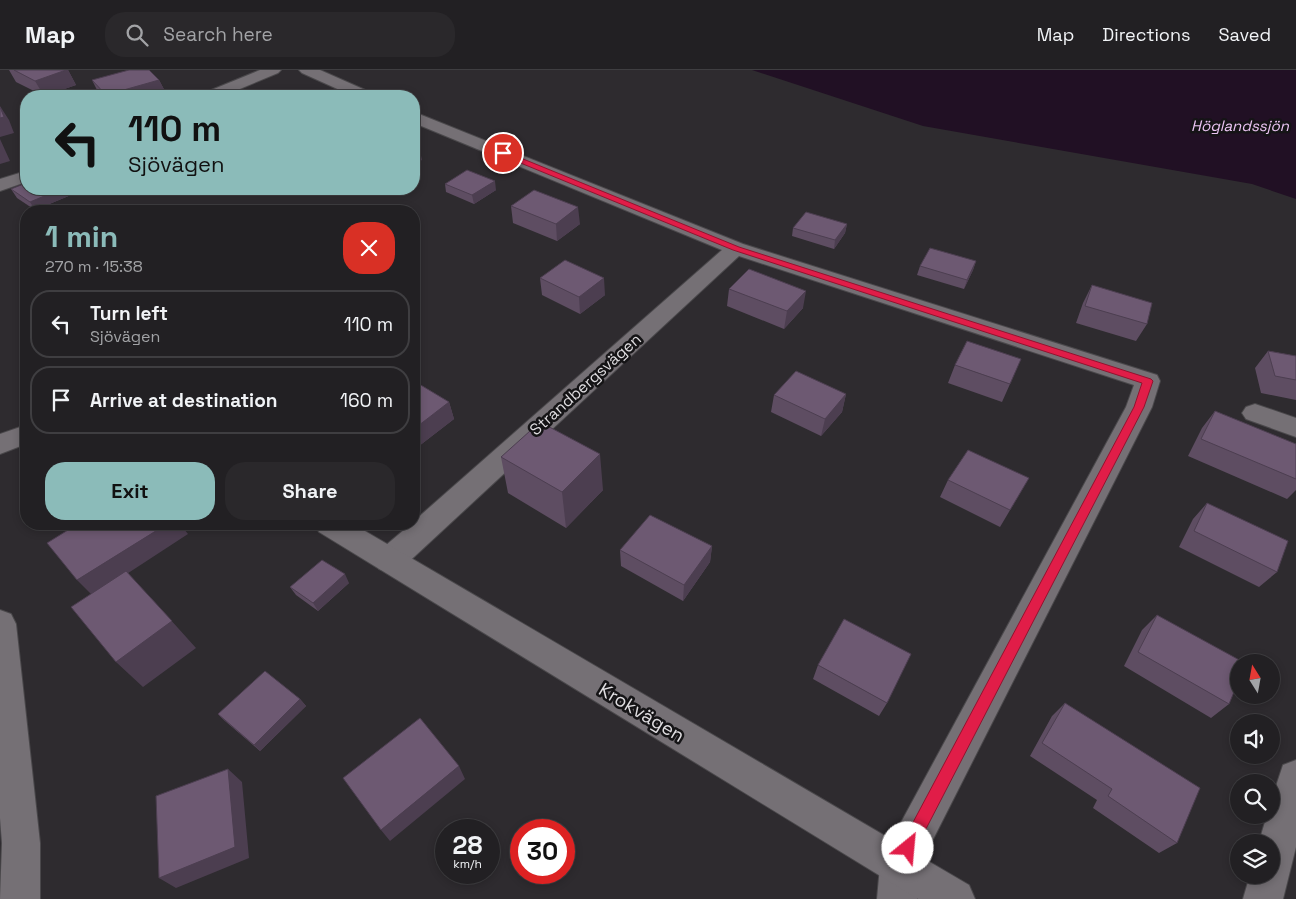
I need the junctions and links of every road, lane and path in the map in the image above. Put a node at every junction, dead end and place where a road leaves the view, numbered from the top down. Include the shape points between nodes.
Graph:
1 (273, 70) edge
2 (307, 70) edge
3 (225, 90) edge
4 (352, 90) edge
5 (420, 119) edge
6 (20, 178) edge
7 (0, 185) edge
8 (736, 248) junction
9 (1255, 413) dead end
10 (1296, 428) edge
11 (20, 436) edge
12 (0, 444) edge
13 (339, 530) edge
14 (390, 560) junction
15 (1, 640) edge
16 (1296, 778) edge
17 (1280, 836) edge
18 (898, 883) edge
19 (1267, 884) edge
20 (20, 899) edge
21 (955, 899) edge
22 (1263, 899) edge

1 - 3 street
2 - 4 street
5 - 8 street
6 - 7 street
8 - 14 street, Strandbergsvägen
8 - 18 street via 1148,381 1139,407
9 - 10 street
11 - 12 street
13 - 14 street, Krokvägen
14 - 18 street, Krokvägen
15 - 20 street via 21,843
16 - 17 street
18 - 21 street, Krokvägen
19 - 22 street

